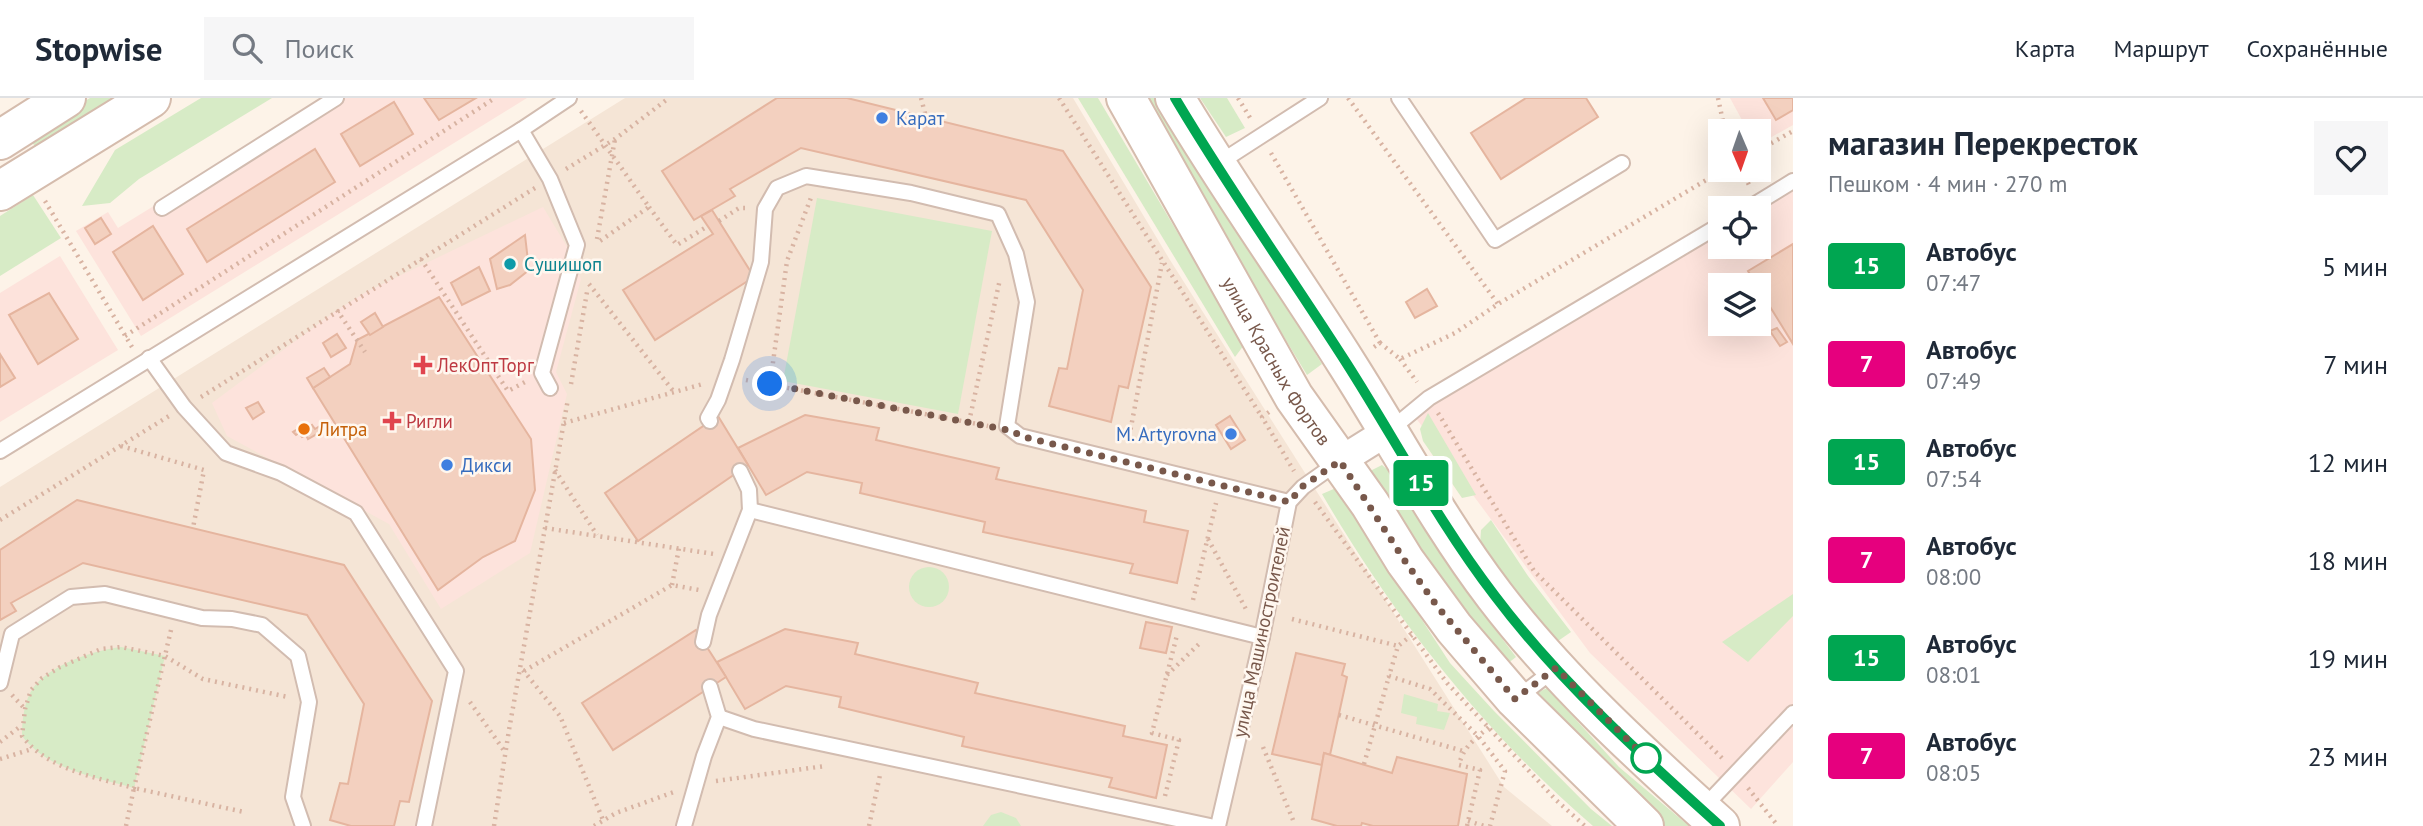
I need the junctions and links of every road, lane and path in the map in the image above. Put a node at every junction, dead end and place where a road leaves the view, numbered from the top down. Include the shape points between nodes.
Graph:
1 (66, 98) edge
2 (151, 98) edge
3 (337, 98) edge
4 (495, 98) edge
5 (669, 98) edge
6 (921, 98) edge
7 (1059, 98) edge
8 (1126, 98) edge
9 (1175, 98) edge
10 (1238, 98) edge
11 (1320, 98) edge
12 (1348, 98) edge
13 (1399, 98) edge
14 (1718, 98) edge
15 (574, 103) edge
16 (926, 117) dead end
17 (1722, 119) edge
18 (521, 130) junction
19 (1793, 131) edge
20 (1260, 135) junction
21 (615, 139) junction
22 (0, 140) edge
23 (1771, 143) edge
24 (605, 145) junction
25 (612, 155) junction
26 (1212, 161) junction
27 (1622, 163) dead end
28 (550, 179) junction
29 (1708, 179) edge
30 (1793, 181) edge
31 (0, 191) edge
32 (813, 193) dead end
33 (1769, 196) edge
34 (43, 199) dead end
35 (649, 207) junction
36 (162, 208) dead end
37 (765, 209) junction
38 (719, 221) dead end
39 (708, 226) dead end
40 (1708, 232) edge
41 (421, 259) junction
42 (1162, 262) junction
43 (591, 271) dead end
44 (1002, 272) dead end
45 (589, 284) junction
46 (1498, 304) junction
47 (337, 310) junction
48 (125, 336) junction
49 (1380, 343) junction
50 (143, 356) junction
51 (1401, 359) junction
52 (1347, 363) junction
53 (541, 373) junction
54 (726, 377) junction
55 (770, 384) junction
56 (570, 386) dead end
57 (550, 388) dead end
58 (674, 392) junction
59 (1294, 397) junction
60 (568, 398) dead end
61 (1429, 398) junction
62 (184, 407) junction
63 (1262, 417) junction
64 (710, 421) dead end
65 (564, 422) junction
66 (969, 422) junction
67 (1013, 431) junction
68 (1388, 431) junction
69 (121, 446) junction
70 (0, 451) edge
71 (1125, 461) junction
72 (1340, 461) junction
73 (555, 470) junction
74 (740, 471) dead end
75 (1220, 485) junction
76 (1303, 486) junction
77 (1289, 502) junction
78 (750, 510) junction
79 (0, 520) edge
80 (545, 527) junction
81 (192, 528) dead end
82 (598, 536) junction
83 (1207, 538) junction
84 (678, 548) junction
85 (732, 557) junction
86 (672, 585) junction
87 (717, 593) junction
88 (1185, 618) junction
89 (1292, 619) dead end
90 (172, 625) dead end
91 (1216, 626) junction
92 (1412, 635) dead end
93 (1262, 637) junction
94 (704, 642) dead end
95 (1398, 646) junction
96 (165, 656) junction
97 (1556, 668) junction
98 (522, 669) junction
99 (1167, 676) junction
100 (1390, 676) junction
101 (454, 679) junction
102 (0, 683) edge
103 (710, 687) dead end
104 (1515, 699) junction
105 (309, 702) junction
106 (1793, 713) edge
107 (1339, 715) dead end
108 (719, 717) junction
109 (23, 724) junction
110 (1376, 724) junction
111 (1489, 727) dead end
112 (1478, 736) junction
113 (0, 741) edge
114 (1263, 747) dead end
115 (32, 749) junction
116 (1463, 751) junction
117 (505, 753) junction
118 (884, 757) junction
119 (0, 759) edge
120 (1364, 764) dead end
121 (831, 765) dead end
122 (1459, 765) junction
123 (1457, 772) dead end
124 (1736, 773) junction
125 (696, 784) junction
126 (134, 788) junction
127 (244, 812) dead end
128 (1160, 816) junction
129 (1573, 816) dead end
130 (1711, 818) edge
131 (603, 820) junction
132 (1293, 820) dead end
133 (1467, 823) edge
134 (126, 826) edge
135 (303, 826) edge
136 (424, 826) edge
137 (494, 826) edge
138 (594, 826) edge
139 (684, 826) edge
140 (869, 826) edge
141 (1210, 826) edge
142 (1218, 826) edge
143 (1484, 826) edge
144 (1490, 826) edge
145 (1572, 826) edge
146 (1644, 826) edge
147 (1777, 826) edge

1 - 22 street
2 - 31 street
3 - 36 lane
4 - 48 path
5 - 21 path
6 - 16 path
7 - 42 path
8 - 59 street, улица Красных Фортов
9 - 26 street
10 - 20 path
11 - 20 lane
12 - 46 path
13 - 27 lane via 1495,240
14 - 17 path
15 - 18 lane
15 - 24 path
18 - 28 lane
18 - 50 lane
19 - 23 path
20 - 26 lane via 1233,154
20 - 49 path
21 - 24 path
21 - 25 path
24 - 25 path
24 - 28 path
25 - 35 path
25 - 35 path via 596,243
26 - 52 street
28 - 41 path
28 - 53 lane via 577,245
29 - 46 path
30 - 33 lane
32 - 55 path via 787,261
34 - 48 path
35 - 39 path via 677,245
37 - 38 path via 739,208
37 - 54 lane via 761,262
37 - 67 lane via 777,188 806,176 911,193 998,214 1016,254 1027,302 1007,426
40 - 61 lane
41 - 47 path
41 - 53 path via 508,391
42 - 63 path
42 - 71 path
43 - 45 path
44 - 66 path
45 - 56 path
45 - 58 path
46 - 51 path via 1455,333
47 - 47 path via 351,331 365,352 357,340
47 - 62 path
48 - 50 path
49 - 51 path
49 - 52 path
50 - 62 lane
50 - 70 lane
51 - 61 path
52 - 68 street
53 - 57 lane
54 - 55 path
54 - 58 path
54 - 64 lane
55 - 66 path
58 - 65 path
59 - 63 path
59 - 72 street, улица Красных Фортов
60 - 65 path
61 - 68 lane
61 - 124 path via 1534,571
62 - 69 path
62 - 101 lane via 226,453 281,473 356,513 456,671
63 - 76 path
65 - 73 path
66 - 67 path
67 - 71 lane
68 - 72 street
68 - 97 street via 1494,596
69 - 79 path
69 - 81 path via 204,470
71 - 75 lane
72 - 76 lane, улица Машиностроителей
72 - 104 street, улица Красных Фортов via 1446,617
73 - 80 path
73 - 82 path
74 - 78 lane via 749,491
75 - 77 lane
75 - 83 path
76 - 77 lane, улица Машиностроителей
77 - 93 lane, улица Машиностроителей
78 - 85 lane
78 - 88 lane
80 - 82 path
80 - 98 path
82 - 84 path
83 - 88 path
83 - 93 path
84 - 85 path
84 - 86 path
85 - 87 lane
86 - 87 path
86 - 98 path
87 - 94 lane
88 - 91 lane
88 - 99 path
89 - 95 path
90 - 96 path
91 - 93 lane
91 - 99 path
92 - 95 path
93 - 142 lane, улица Машиностроителей
95 - 100 path
96 - 105 path via 203,679
96 - 109 path via 121,647 101,649 69,663 31,690
96 - 126 path
97 - 104 lane
97 - 130 street
98 - 117 path
98 - 131 path via 560,716
99 - 128 path via 1152,733 1179,740
100 - 110 path
100 - 112 path via 1430,690
101 - 117 path
101 - 136 lane
102 - 105 lane via 12,634 71,597 105,594 202,618 262,625 298,656
103 - 108 lane
104 - 146 street, улица Красных Фортов
105 - 135 lane via 293,797
106 - 124 lane
107 - 110 path
108 - 118 lane
108 - 125 lane
109 - 113 path
109 - 115 path via 22,736
110 - 116 path
110 - 120 path
111 - 112 path
112 - 116 path
112 - 144 path via 1505,771
114 - 132 path
115 - 119 path
115 - 126 path via 77,771
116 - 122 path
117 - 137 path
118 - 128 lane
118 - 140 path
121 - 125 path
122 - 123 path
122 - 133 path via 1480,770
124 - 130 lane
124 - 147 path
125 - 131 path
125 - 139 lane
126 - 127 path
126 - 134 path
128 - 141 lane
129 - 145 path
131 - 138 path
133 - 143 path

